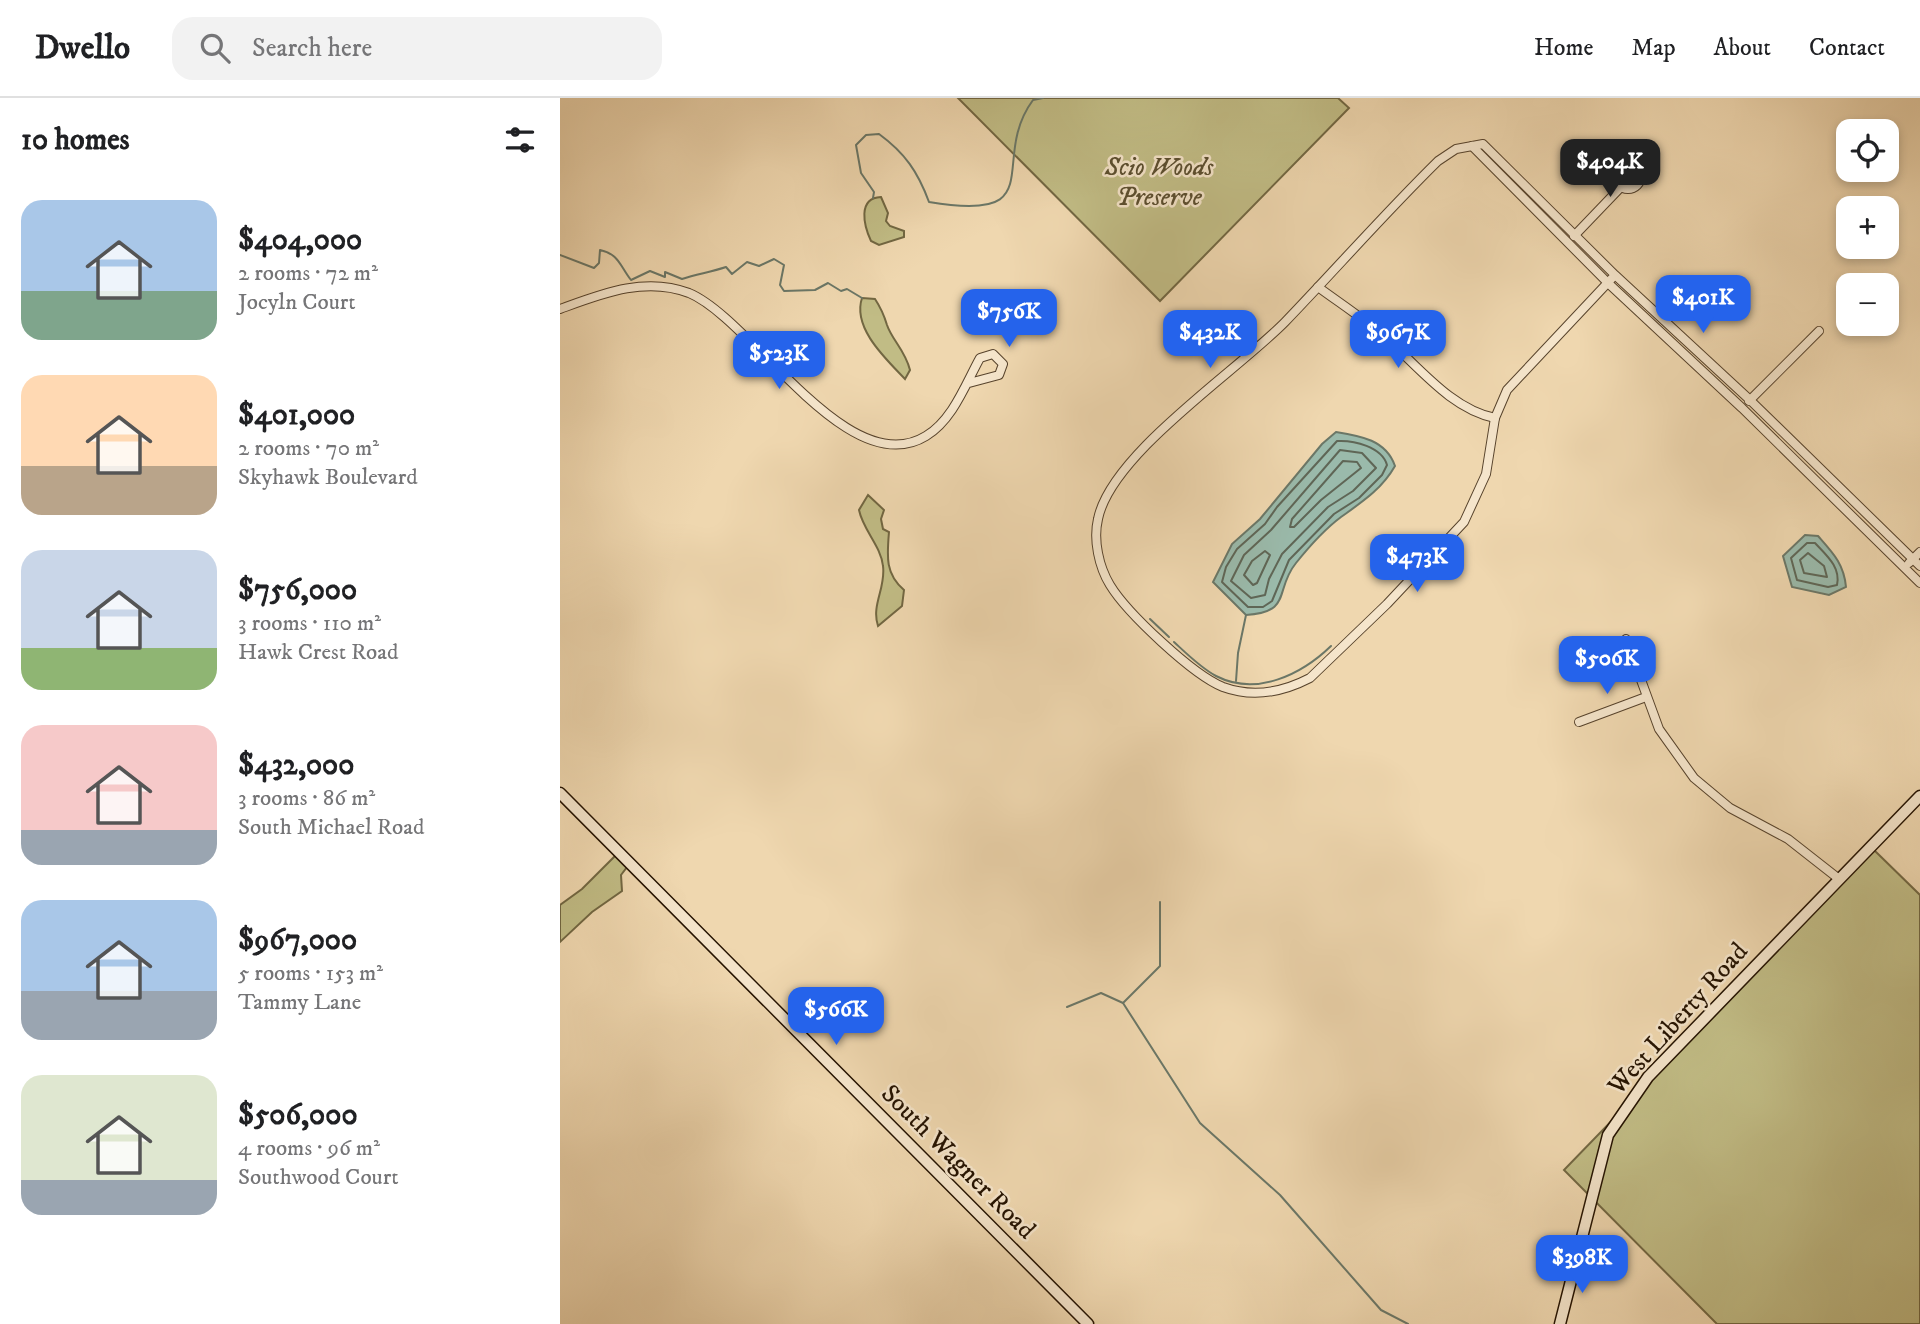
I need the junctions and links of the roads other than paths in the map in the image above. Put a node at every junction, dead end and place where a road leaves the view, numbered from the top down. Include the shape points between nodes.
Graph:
1 (1472, 146) junction
2 (1620, 188) dead end
3 (1576, 234) junction
4 (1567, 243) junction
5 (1615, 275) junction
6 (1608, 283) junction
7 (1318, 287) junction
8 (560, 309) edge
9 (1819, 331) dead end
10 (969, 383) dead end
11 (1751, 400) junction
12 (1742, 408) junction
13 (1494, 418) junction
14 (1920, 552) edge
15 (1913, 559) junction
16 (1920, 566) edge
17 (1904, 567) junction
18 (1920, 583) edge
19 (1626, 639) dead end
20 (1646, 697) junction
21 (1579, 722) dead end
22 (560, 793) edge
23 (1920, 796) edge
24 (1839, 879) junction
25 (1088, 1324) edge
26 (1560, 1324) edge

1 - 3 street via 1483,144
1 - 4 street
1 - 7 street via 1447,154 1428,171
2 - 3 street
3 - 4 street
3 - 5 street
4 - 6 street
5 - 6 street
5 - 11 street
6 - 12 street
6 - 13 street via 1516,379
7 - 13 street via 1379,332 1435,384 1472,410
7 - 13 street via 1254,351 1171,421 1118,478 1098,517 1096,540 1108,582 1190,666 1216,684 1251,693 1296,685 1322,668 1464,522 1486,474
8 - 10 street via 607,292 642,286 687,293 717,310 824,410 864,437 882,443 900,444 928,435
9 - 11 street
11 - 12 street
11 - 15 street
12 - 17 street
14 - 15 street
15 - 16 street
15 - 17 street
17 - 18 street
19 - 20 street
20 - 21 street
20 - 24 street via 1664,737 1699,783 1730,808 1788,839
22 - 25 main road, South Wagner Road
23 - 24 main road, West Liberty Road
24 - 26 main road, West Liberty Road via 1648,1077 1617,1119 1598,1165

